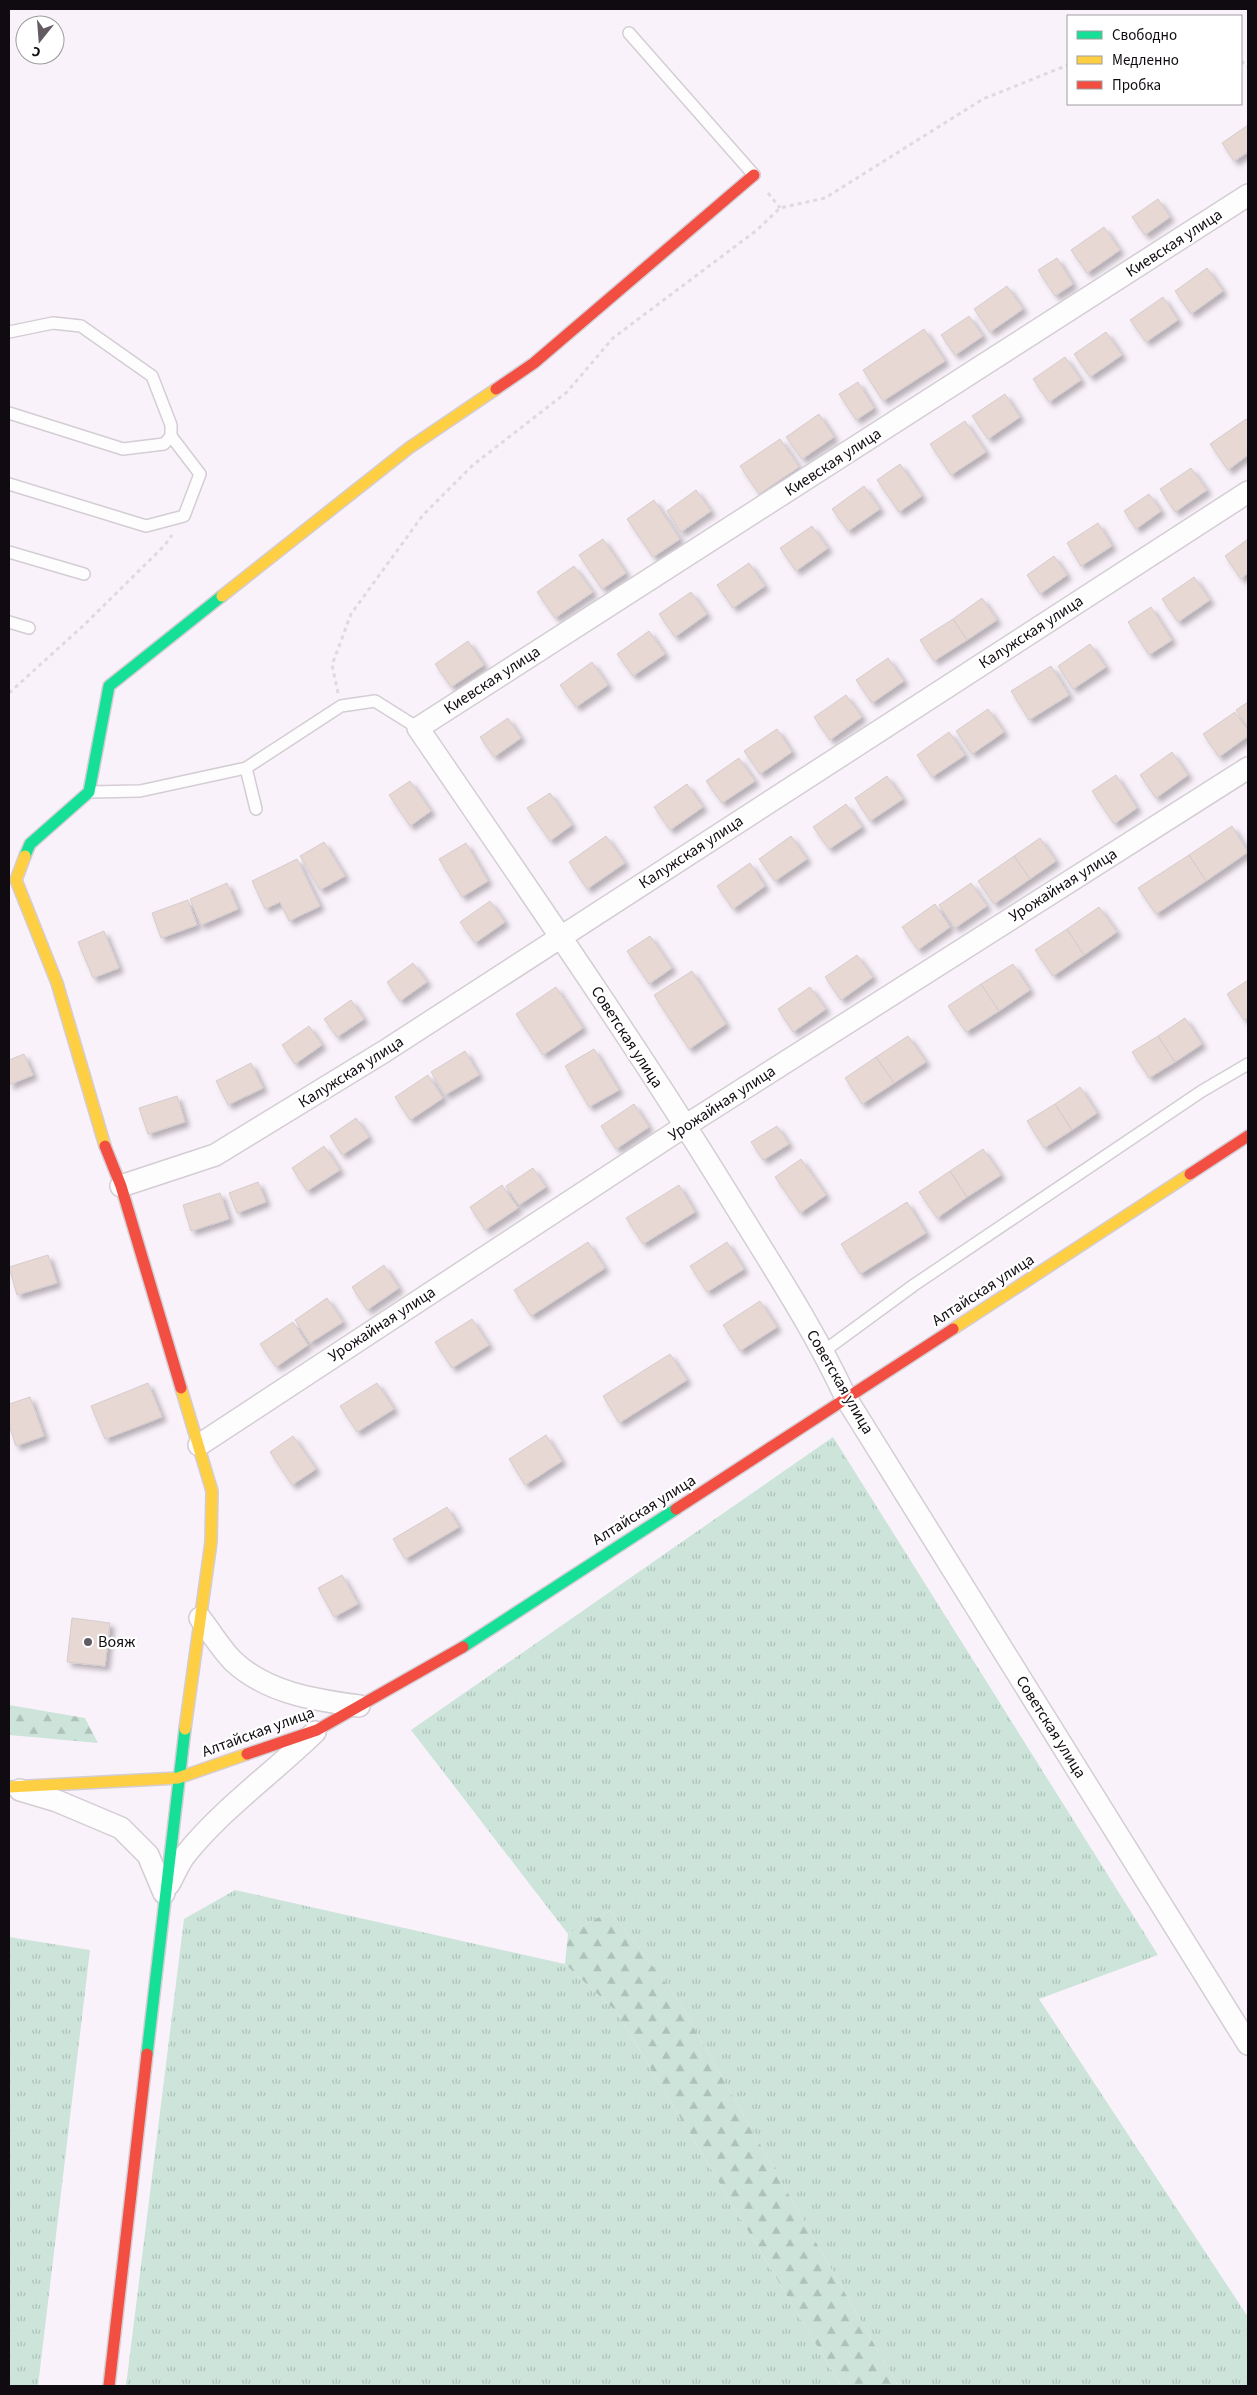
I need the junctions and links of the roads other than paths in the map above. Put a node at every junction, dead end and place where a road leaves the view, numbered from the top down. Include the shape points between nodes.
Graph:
1 (629, 33) dead end
2 (754, 175) joint
3 (1248, 195) edge
4 (9, 332) edge
5 (9, 414) edge
6 (171, 436) junction
7 (9, 484) edge
8 (1248, 492) edge
9 (9, 552) edge
10 (84, 574) dead end
11 (9, 622) edge
12 (29, 628) dead end
13 (418, 728) junction
14 (246, 768) junction
15 (1248, 768) edge
16 (89, 792) junction
17 (256, 809) dead end
18 (561, 937) junction
19 (1248, 1064) edge
20 (686, 1126) junction
21 (1248, 1136) edge
22 (121, 1186) junction
23 (824, 1351) junction
24 (846, 1398) junction
25 (199, 1445) junction
26 (200, 1618) junction
27 (359, 1706) junction
28 (317, 1730) junction
29 (178, 1778) junction
30 (11, 1787) edge
31 (164, 1893) junction
32 (1248, 2044) edge
33 (109, 2386) edge

1 - 2 lane
2 - 16 street via 534,364 409,448 109,686
3 - 13 street, Киевская улица
4 - 6 lane via 53,323 81,326 152,376 171,424
5 - 6 lane via 123,449 164,444
6 - 7 lane via 200,474 184,516 146,526
8 - 18 street, Калужская улица
9 - 10 lane
11 - 12 lane
13 - 14 lane via 375,701 341,706
13 - 18 street, Советская улица
14 - 16 lane via 140,791
14 - 17 lane
15 - 20 street, Урожайная улица
16 - 22 street via 30,844 16,880 57,983 107,1155
18 - 20 street, Советская улица
18 - 22 street, Калужская улица via 385,1052 215,1155
19 - 23 lane via 1202,1091 922,1279
20 - 23 street, Советская улица
20 - 25 street, Урожайная улица
21 - 24 street, Алтайская улица
22 - 25 street
23 - 24 street, Советская улица
24 - 27 street, Алтайская улица via 463,1647
24 - 32 street, Советская улица
25 - 26 street via 212,1491 211,1542
26 - 27 street via 233,1661 266,1684 315,1700
26 - 29 street
27 - 28 street, Алтайская улица
28 - 29 street, Алтайская улица
28 - 31 street via 233,1806 185,1855
29 - 30 street, Алтайская улица
29 - 31 street
30 - 31 street via 57,1801 121,1828 148,1855
31 - 33 street

